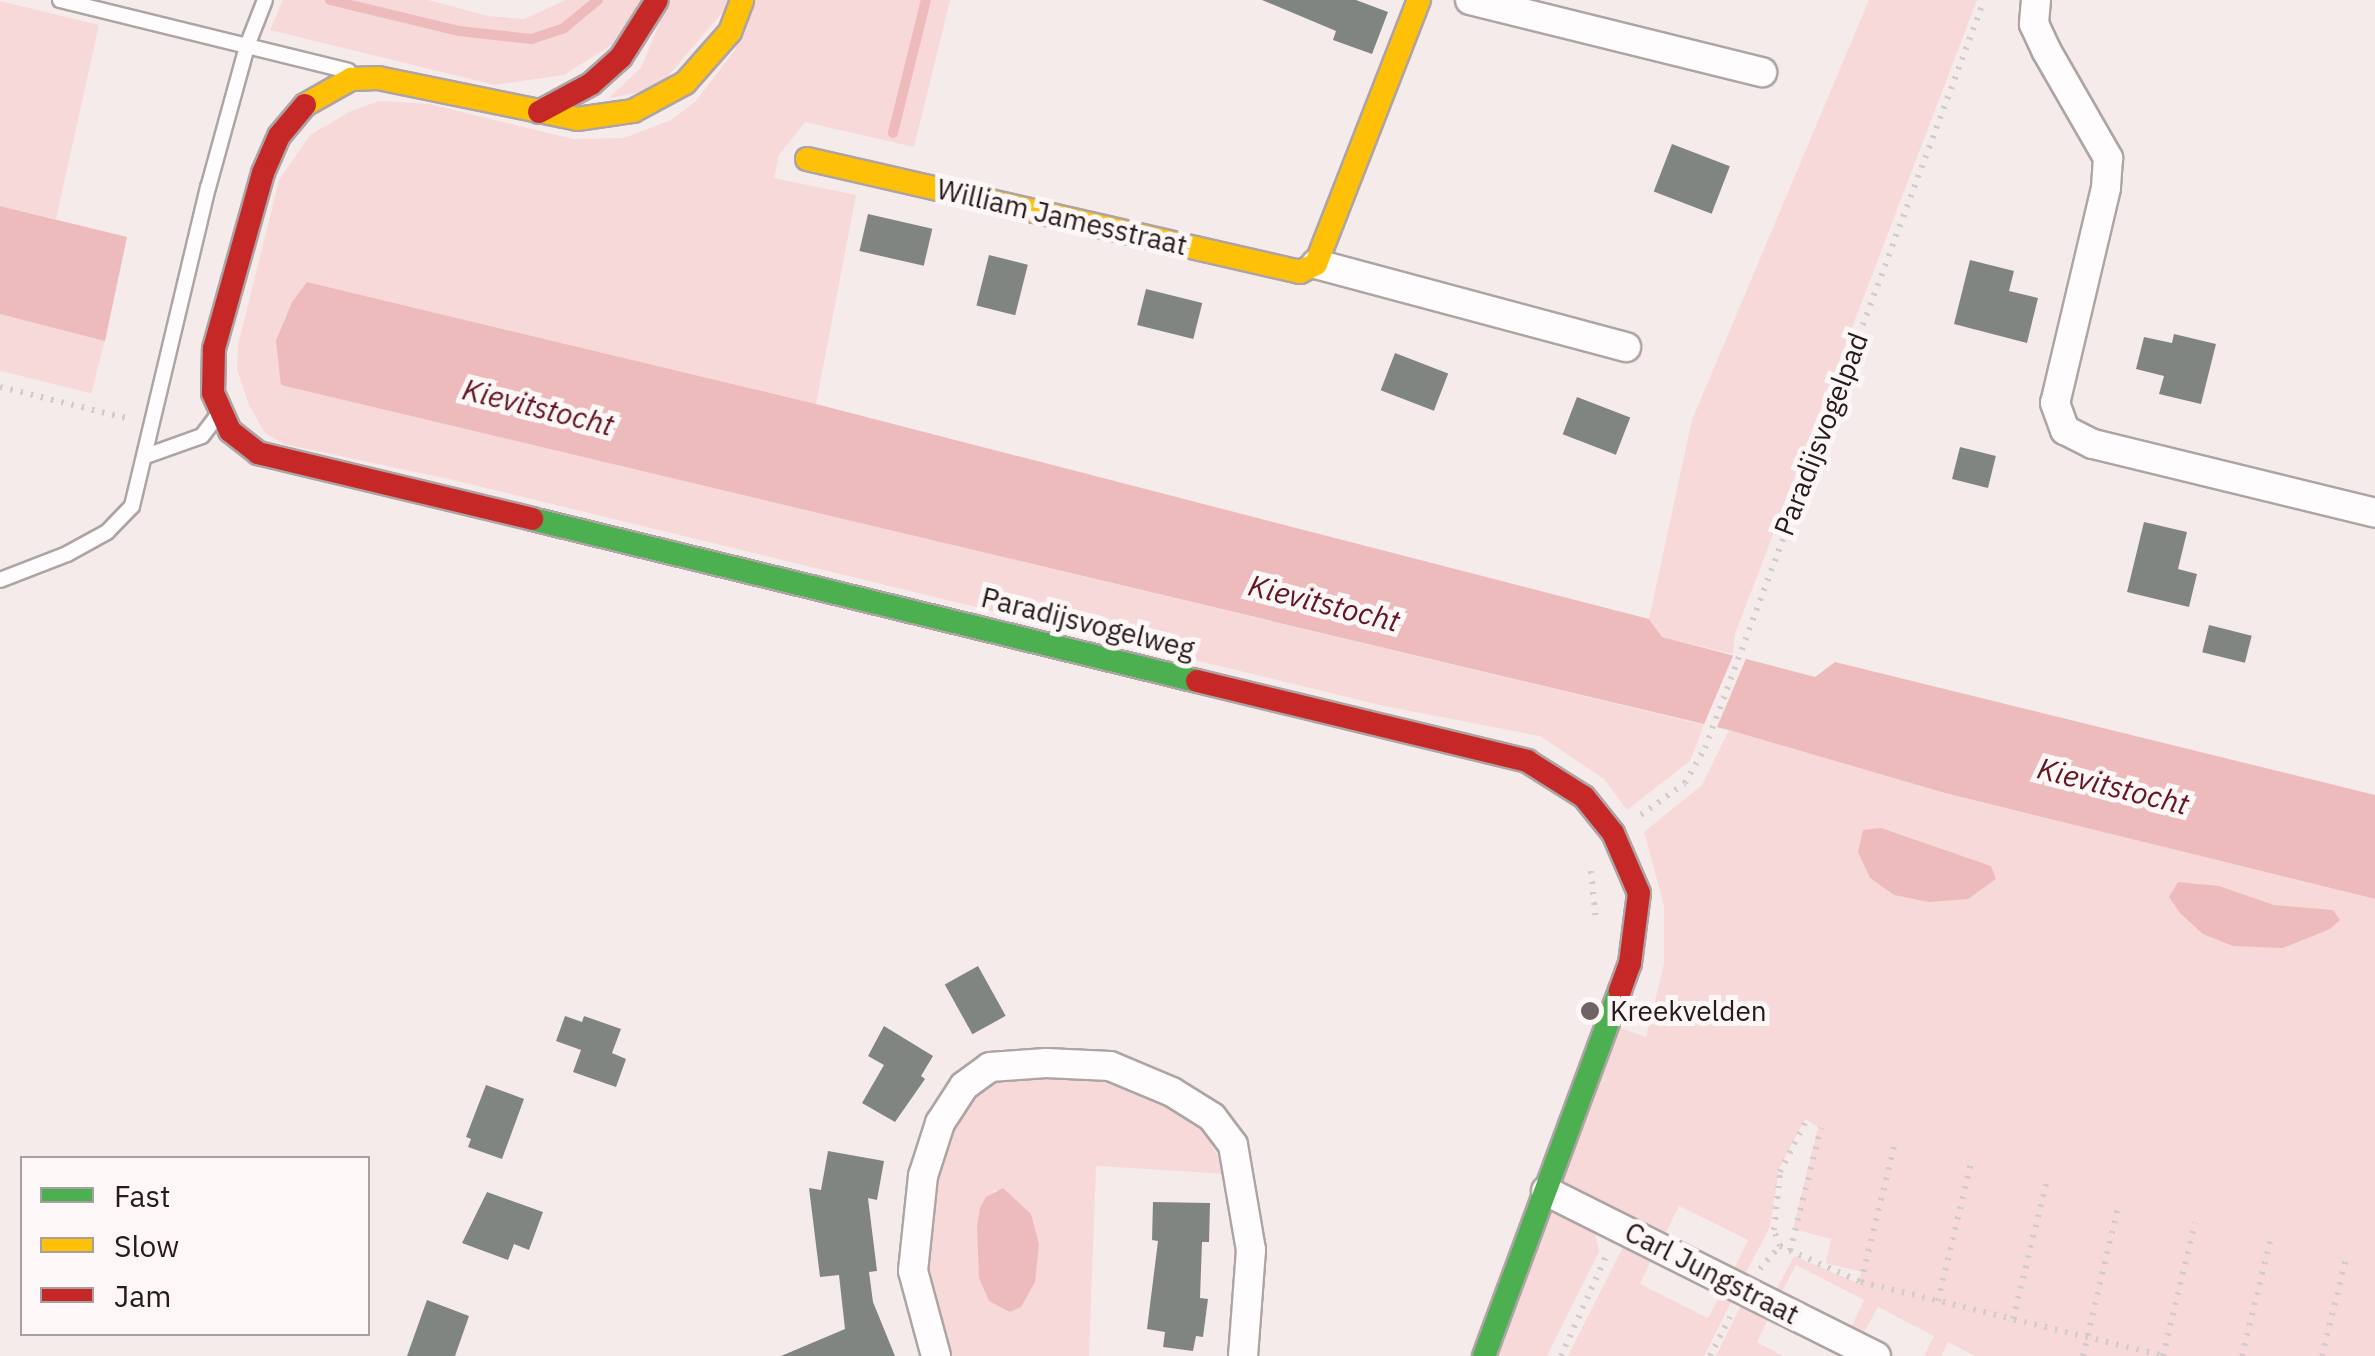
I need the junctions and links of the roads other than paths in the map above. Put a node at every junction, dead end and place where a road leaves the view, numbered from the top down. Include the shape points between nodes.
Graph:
1 (60, 0) edge
2 (265, 0) edge
3 (656, 0) edge
4 (742, 0) edge
5 (1419, 0) edge
6 (1470, 0) edge
7 (2036, 0) edge
8 (247, 46) junction
9 (1762, 72) dead end
10 (378, 78) junction
11 (539, 112) junction
12 (807, 158) dead end
13 (1316, 264) junction
14 (1626, 347) dead end
15 (220, 413) junction
16 (146, 456) junction
17 (2375, 513) edge
18 (0, 580) edge
19 (1546, 1191) junction
20 (936, 1356) edge
21 (1243, 1356) edge
22 (1484, 1356) edge
23 (1876, 1356) edge

1 - 8 lane
2 - 8 lane
3 - 11 street via 621,57 591,84
4 - 11 street via 730,32 686,82 634,111 577,119
5 - 13 street
6 - 9 street
7 - 17 street via 2034,24 2108,158 2055,403 2064,430 2092,444
8 - 10 lane
8 - 16 lane
10 - 11 street
10 - 15 street via 351,79 323,91 279,136 214,349 210,376
12 - 13 street, William Jamesstraat via 1300,272
13 - 14 street, William Jamesstraat
15 - 16 lane via 202,436
15 - 19 street, Paradijsvogelweg via 241,444 258,452 1527,761 1584,798 1613,833 1639,893 1630,963
16 - 18 lane via 132,506 108,532
19 - 22 street, Paradijsvogelweg
19 - 23 street, Carl Jungstraat
20 - 21 street via 913,1270 923,1176 940,1123 964,1086 990,1067 1046,1063 1110,1066 1172,1092 1212,1117 1233,1145 1251,1250

